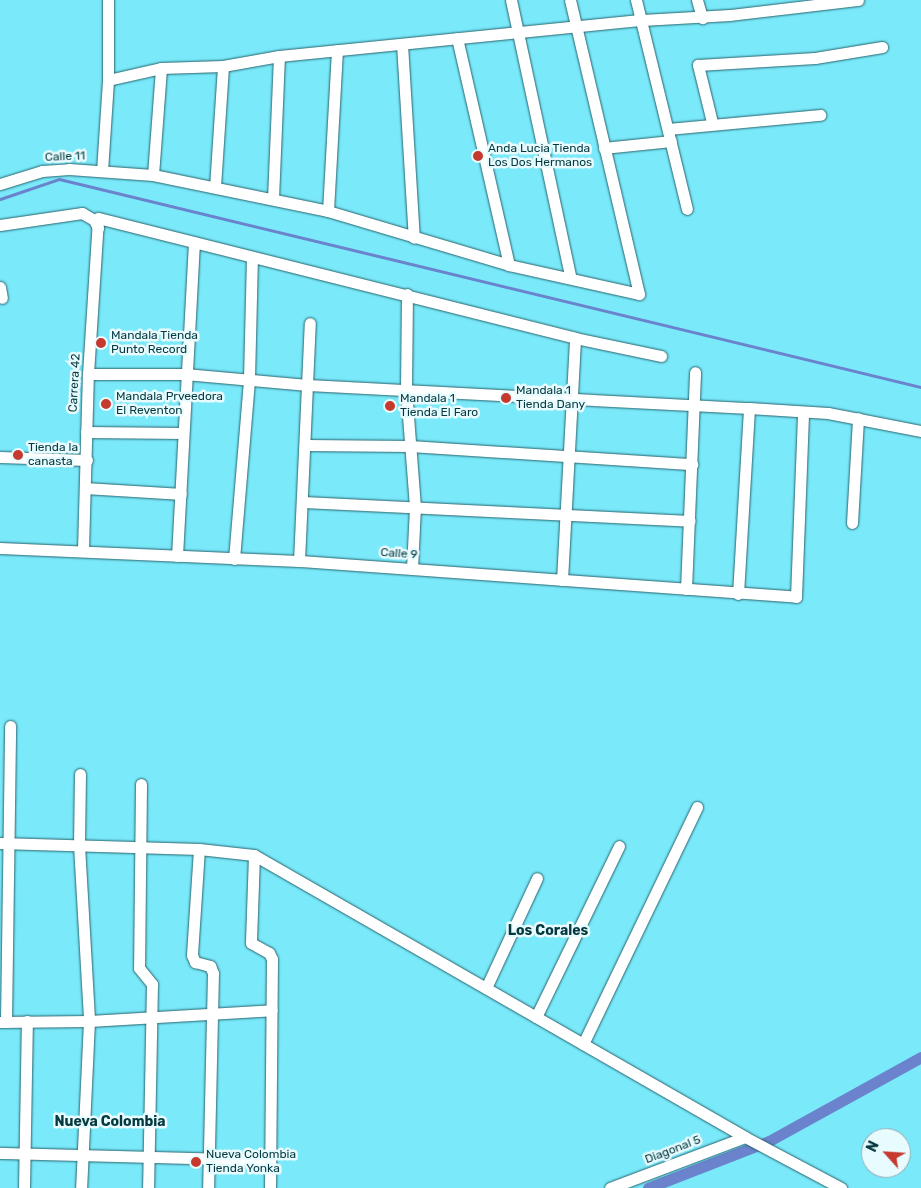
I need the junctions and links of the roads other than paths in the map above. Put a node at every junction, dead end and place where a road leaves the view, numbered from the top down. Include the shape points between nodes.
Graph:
1 (108, 0) edge
2 (511, 0) edge
3 (570, 0) edge
4 (636, 0) edge
5 (697, 0) edge
6 (858, 0) edge
7 (818, 3) edge
8 (762, 6) edge
9 (702, 18) junction
10 (642, 20) junction
11 (576, 27) junction
12 (516, 33) junction
13 (457, 38) junction
14 (402, 44) junction
15 (882, 47) dead end
16 (337, 50) junction
17 (279, 56) junction
18 (223, 66) junction
19 (161, 68) junction
20 (108, 80) junction
21 (820, 115) dead end
22 (712, 122) junction
23 (668, 128) junction
24 (670, 141) junction
25 (604, 148) junction
26 (102, 171) junction
27 (154, 175) junction
28 (0, 184) edge
29 (215, 187) junction
30 (273, 199) junction
31 (687, 209) dead end
32 (328, 211) junction
33 (0, 225) edge
34 (100, 231) junction
35 (414, 238) junction
36 (194, 242) junction
37 (252, 258) junction
38 (509, 266) junction
39 (570, 276) junction
40 (407, 294) junction
41 (310, 323) dead end
42 (575, 338) junction
43 (662, 356) dead end
44 (695, 372) dead end
45 (88, 374) junction
46 (185, 374) junction
47 (249, 379) junction
48 (308, 385) junction
49 (406, 390) junction
50 (571, 400) junction
51 (693, 405) junction
52 (749, 408) junction
53 (803, 413) junction
54 (858, 418) junction
55 (921, 431) edge
56 (86, 432) junction
57 (183, 433) junction
58 (306, 445) junction
59 (410, 446) junction
60 (0, 457) edge
61 (567, 458) junction
62 (87, 460) junction
63 (692, 464) junction
64 (86, 488) junction
65 (181, 494) junction
66 (304, 502) junction
67 (415, 507) junction
68 (564, 516) junction
69 (690, 521) junction
70 (852, 523) dead end
71 (0, 548) edge
72 (83, 550) junction
73 (177, 556) junction
74 (234, 559) junction
75 (299, 561) junction
76 (412, 569) junction
77 (562, 580) junction
78 (686, 588) junction
79 (738, 594) junction
80 (10, 726) dead end
81 (80, 774) dead end
82 (141, 784) dead end
83 (697, 807) dead end
84 (3, 843) edge
85 (79, 845) junction
86 (619, 846) dead end
87 (140, 847) junction
88 (199, 849) junction
89 (254, 855) junction
90 (537, 878) dead end
91 (3, 916) edge
92 (486, 988) junction
93 (272, 1010) junction
94 (212, 1015) junction
95 (151, 1016) junction
96 (536, 1017) junction
97 (27, 1021) junction
98 (89, 1021) junction
99 (3, 1022) edge
100 (583, 1044) junction
101 (750, 1138) junction
102 (0, 1153) edge
103 (25, 1153) junction
104 (82, 1154) junction
105 (149, 1155) junction
106 (208, 1157) junction
107 (270, 1160) junction
108 (24, 1188) edge
109 (81, 1188) edge
110 (148, 1188) edge
111 (208, 1188) edge
112 (270, 1188) edge
113 (610, 1188) edge
114 (841, 1188) edge

1 - 20 street
2 - 12 street
3 - 11 street
4 - 10 street
5 - 9 street
6 - 7 street
7 - 8 street
8 - 9 street
9 - 10 street
10 - 11 street
10 - 23 street
11 - 12 street
11 - 25 street
12 - 13 street
12 - 39 street
13 - 14 street
13 - 38 street
14 - 16 street
14 - 35 street
15 - 22 street via 815,58 698,65
16 - 17 street
16 - 32 street
17 - 18 street
17 - 30 street
18 - 19 street
18 - 29 street
19 - 20 street
19 - 27 street
20 - 26 street
21 - 22 street
22 - 23 street
23 - 24 street
24 - 25 street
24 - 31 street
25 - 39 street, Calle 11 via 639,294 585,284
26 - 27 street, Calle 11
26 - 28 street, Calle 11 via 42,171
27 - 29 street, Calle 11
29 - 30 street, Calle 11
30 - 32 street, Calle 11
32 - 35 street, Calle 11
33 - 34 street via 82,213 94,220
34 - 36 street, Carrera 42 via 98,218
34 - 45 street, Carrera 42
35 - 38 street, Calle 11
36 - 37 street
36 - 46 street
37 - 40 street
37 - 47 street
38 - 39 street, Calle 11
40 - 42 street
40 - 49 street
41 - 48 street
42 - 43 street
42 - 50 street
44 - 51 street
45 - 46 street
45 - 56 street, Carrera 42
46 - 47 street
46 - 57 street
47 - 48 street
47 - 74 street
48 - 49 street
48 - 58 street
49 - 50 street
49 - 59 street
50 - 51 street
50 - 61 street
51 - 52 street
51 - 63 street
52 - 53 street
52 - 79 street
53 - 54 street
53 - 79 street, Calle 9 via 796,596
54 - 55 street
54 - 70 street
56 - 57 street
56 - 62 street, Carrera 42
57 - 65 street
58 - 59 street
58 - 66 street
59 - 61 street
59 - 67 street
60 - 62 street
61 - 63 street
61 - 68 street
62 - 64 street, Carrera 42
63 - 69 street
64 - 65 street
64 - 72 street, Carrera 42
65 - 73 street
66 - 67 street
66 - 75 street
67 - 68 street
67 - 76 street
68 - 69 street
68 - 77 street
69 - 78 street
71 - 72 street, Calle 9
72 - 73 street, Calle 9
73 - 74 street, Calle 9
74 - 75 street, Calle 9
75 - 76 street, Calle 9
76 - 77 street, Calle 9
77 - 78 street, Calle 9
78 - 79 street, Calle 9
80 - 84 street
81 - 85 street
82 - 87 street
83 - 100 street
84 - 85 street
84 - 91 street
85 - 87 street
85 - 98 street
86 - 96 street
87 - 88 street
87 - 95 street via 139,968 152,984
88 - 89 street
88 - 94 street via 192,955 195,962 210,966
89 - 92 street
89 - 93 street via 251,943 269,952 272,959
90 - 92 street
91 - 99 street
92 - 96 street
93 - 94 street
93 - 107 street
94 - 95 street
94 - 106 street
95 - 98 street
95 - 105 street
96 - 100 street
97 - 98 street
97 - 99 street
97 - 103 street
98 - 104 street
100 - 101 street
101 - 113 street, Diagonal 5
101 - 114 street
102 - 103 street
103 - 104 street
103 - 108 street
104 - 105 street
104 - 109 street
105 - 106 street
105 - 110 street
106 - 107 street
106 - 111 street
107 - 112 street

